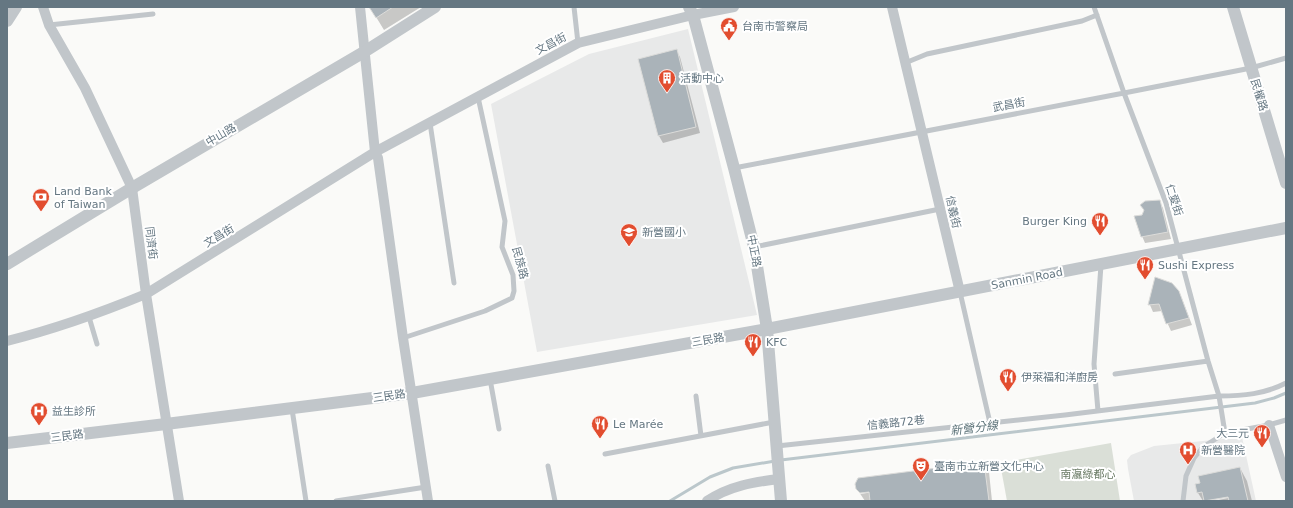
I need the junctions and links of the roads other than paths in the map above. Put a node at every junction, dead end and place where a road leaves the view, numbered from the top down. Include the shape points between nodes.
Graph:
1 (16, 7) edge
2 (43, 7) edge
3 (360, 7) edge
4 (435, 7) edge
5 (574, 7) edge
6 (734, 7) edge
7 (892, 7) edge
8 (1094, 7) edge
9 (1233, 7) edge
10 (691, 11) edge
11 (153, 14) dead end
12 (1097, 15) junction
13 (7, 21) edge
14 (49, 25) junction
15 (578, 43) junction
16 (364, 52) junction
17 (1286, 58) edge
18 (905, 63) junction
19 (1251, 68) junction
20 (1124, 93) junction
21 (478, 97) junction
22 (430, 123) junction
23 (921, 131) junction
24 (375, 152) junction
25 (734, 168) junction
26 (1286, 183) edge
27 (132, 188) junction
28 (940, 209) junction
29 (1286, 228) edge
30 (754, 247) junction
31 (1179, 250) junction
32 (7, 264) edge
33 (1101, 265) junction
34 (454, 283) dead end
35 (960, 292) junction
36 (146, 294) junction
37 (89, 317) junction
38 (767, 329) junction
39 (403, 338) junction
40 (7, 341) edge
41 (97, 344) dead end
42 (1208, 361) junction
43 (1115, 374) dead end
44 (490, 379) junction
45 (1286, 383) edge
46 (412, 393) junction
47 (696, 396) dead end
48 (1219, 396) junction
49 (292, 409) junction
50 (1098, 411) junction
51 (1286, 420) edge
52 (775, 422) junction
53 (990, 423) junction
54 (166, 424) junction
55 (1269, 425) junction
56 (498, 429) dead end
57 (1225, 433) junction
58 (701, 436) junction
59 (7, 442) edge
60 (777, 449) junction
61 (605, 454) dead end
62 (548, 466) dead end
63 (779, 476) junction
64 (1286, 477) edge
65 (426, 487) junction
66 (179, 501) edge
67 (306, 501) edge
68 (336, 501) edge
69 (428, 501) edge
70 (554, 501) edge
71 (707, 501) edge
72 (781, 501) edge
73 (1183, 501) edge

1 - 13 street
2 - 14 street, 同濟街
3 - 16 street
4 - 16 street, 中山路
5 - 15 lane
6 - 10 street, 文昌街
7 - 18 street, 信義街
8 - 12 lane, 仁愛街
9 - 19 street, 民權路
10 - 15 street, 文昌街
10 - 25 street, 中正路
11 - 14 lane
12 - 18 lane via 1082,21 927,54
12 - 20 lane, 仁愛街
14 - 27 street, 同濟街 via 85,88
15 - 21 street, 文昌街
16 - 24 street
16 - 27 street, 中山路
17 - 19 lane, 武昌街
18 - 23 street, 信義街
19 - 20 lane, 武昌街
19 - 26 street, 民權路
20 - 23 lane, 武昌街
20 - 31 lane, 仁愛街 via 1166,203
21 - 22 street, 文昌街
21 - 39 lane, 民族路 via 505,221 502,247 513,275 512,298 485,311
22 - 24 street, 文昌街
22 - 34 lane
23 - 25 lane, 武昌街
23 - 28 street, 信義街
24 - 36 street, 文昌街
24 - 39 street via 378,158
25 - 30 street, 中正路
27 - 32 street, 中山路
27 - 36 street, 同濟街
28 - 30 lane
28 - 35 street, 信義街
29 - 31 street, Sanmin Road
30 - 38 street, 中正路
31 - 33 street, Sanmin Road
31 - 42 lane, 仁愛街
33 - 35 street, Sanmin Road
33 - 50 lane via 1094,364
35 - 38 street, Sanmin Road
35 - 53 lane, 信義街
36 - 37 street, 文昌街
36 - 54 street, 同濟街
37 - 40 street, 文昌街
37 - 41 lane
38 - 44 street, 三民路
38 - 52 street, 中正路
39 - 46 street
42 - 43 lane
42 - 48 lane, 仁愛街
44 - 46 street, 三民路
44 - 56 lane
45 - 48 lane, 信義路72巷 via 1273,390 1244,396
46 - 49 street, 三民路
46 - 65 street
47 - 58 lane
48 - 50 lane, 信義路72巷
48 - 57 lane, 仁愛街
49 - 54 street, 三民路
49 - 67 lane
50 - 53 lane, 信義路72巷
51 - 55 lane
52 - 58 lane
52 - 60 street, 中正路
53 - 60 lane, 信義路72巷
54 - 59 street, 三民路
54 - 66 street, 同濟街
55 - 57 lane
55 - 64 street
57 - 73 lane via 1203,447 1194,458 1186,476
58 - 61 lane
60 - 63 street, 中正路
62 - 70 lane
63 - 71 street via 727,490
63 - 72 street, 中正路
65 - 68 lane
65 - 69 street

